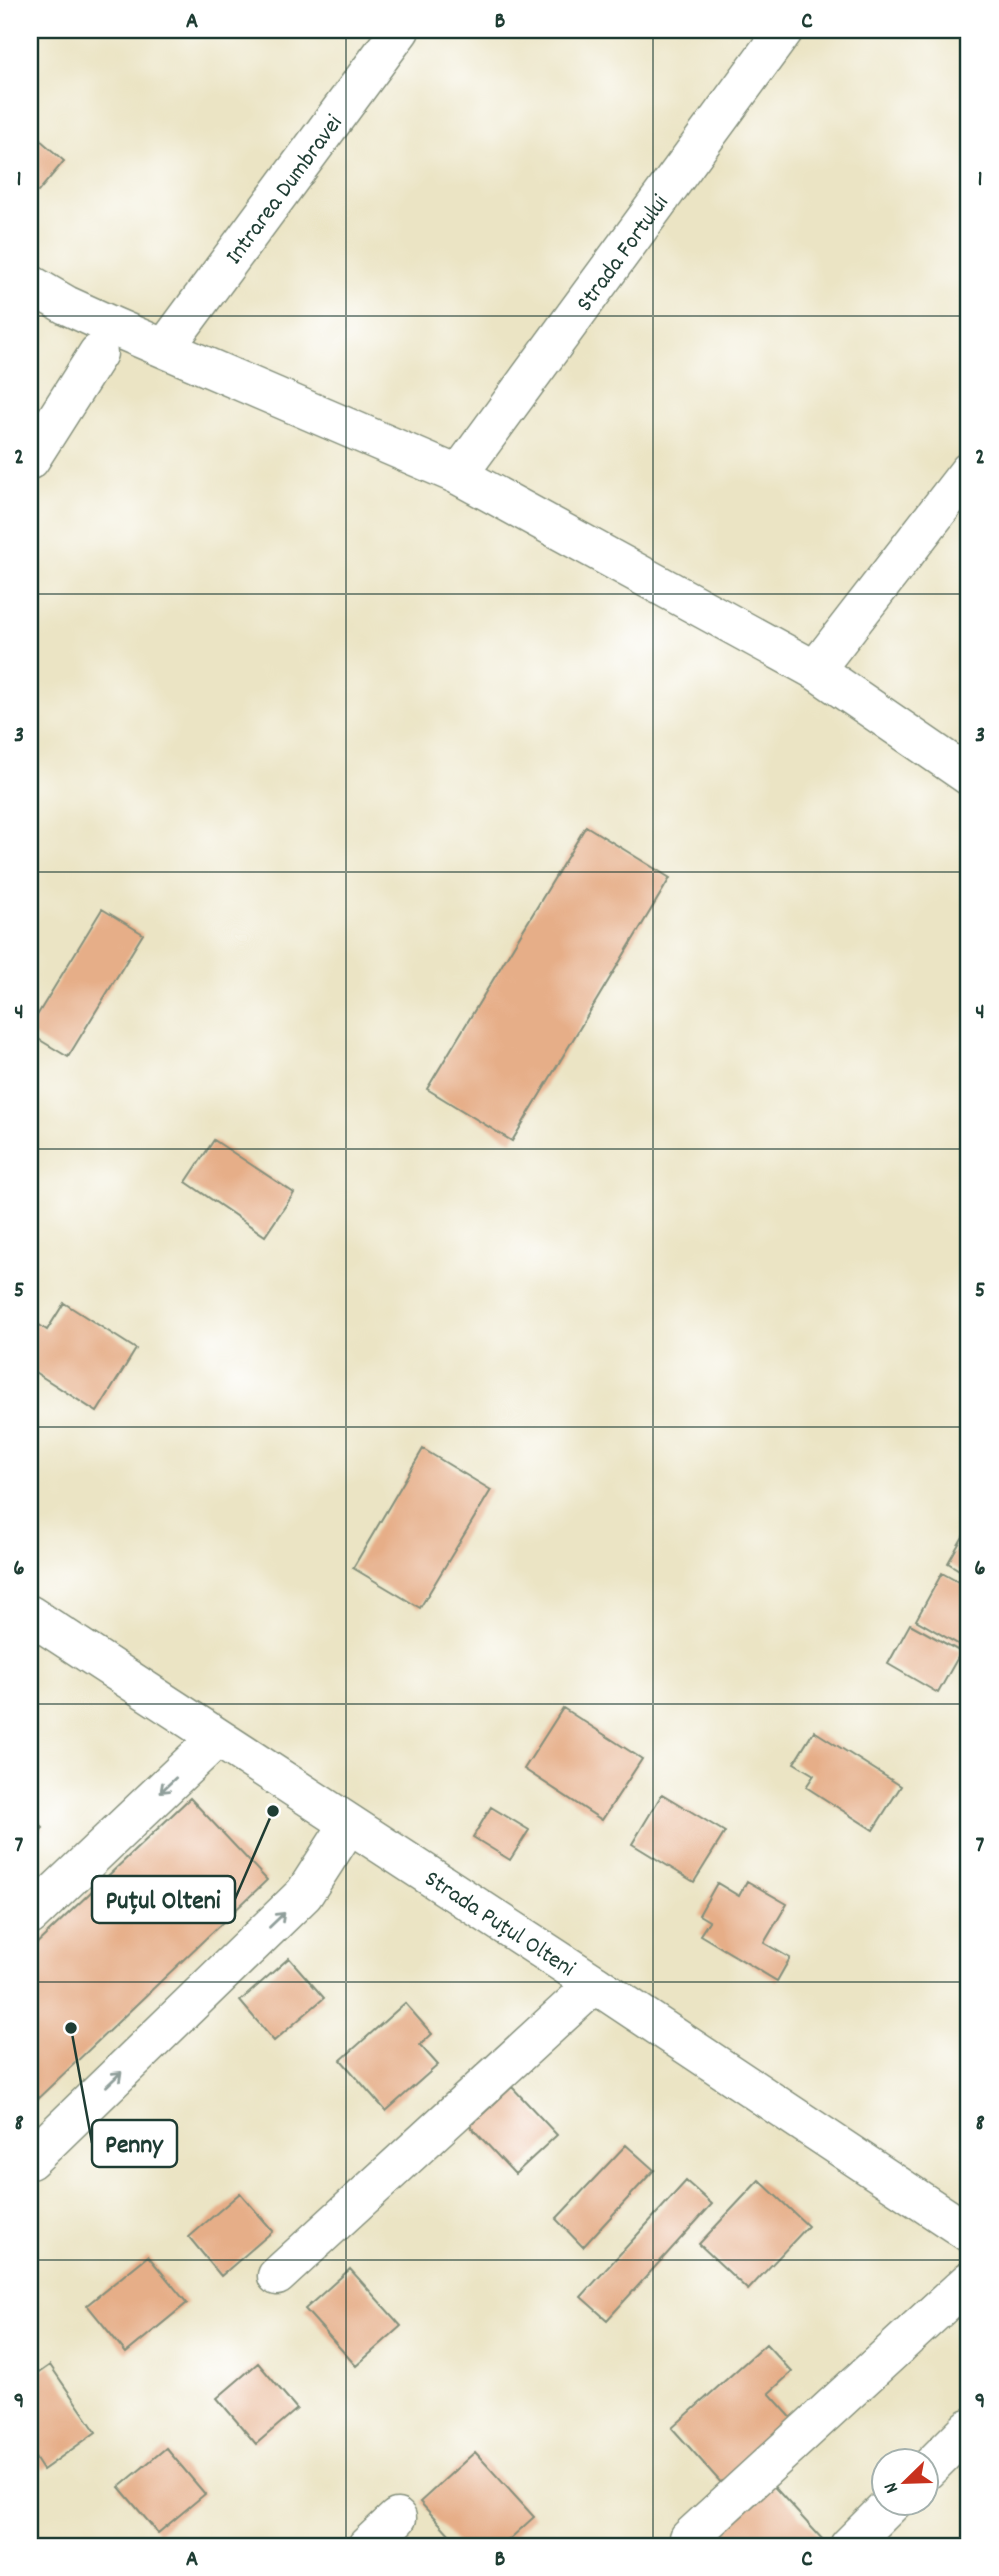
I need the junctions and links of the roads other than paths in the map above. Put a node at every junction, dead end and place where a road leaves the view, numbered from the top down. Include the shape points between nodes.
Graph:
1 (401, 30) edge
2 (784, 30) edge
3 (30, 284) edge
4 (165, 348) junction
5 (98, 353) dead end
6 (30, 460) edge
7 (969, 471) edge
8 (458, 475) junction
9 (815, 670) junction
10 (969, 776) edge
11 (30, 1615) edge
12 (217, 1738) junction
13 (349, 1824) junction
14 (30, 1916) edge
15 (595, 1984) junction
16 (30, 2160) edge
17 (969, 2233) edge
18 (277, 2276) dead end
19 (969, 2281) edge
20 (969, 2428) edge
21 (940, 2457) edge
22 (879, 2516) edge
23 (397, 2518) dead end
24 (689, 2538) dead end
25 (367, 2546) edge
26 (849, 2546) edge

1 - 4 street, Intrarea Dumbravei
2 - 8 street, Strada Fortului
3 - 4 street via 66,305
4 - 8 street
5 - 6 street
7 - 9 street
8 - 9 street
9 - 10 street
11 - 12 street, Strada Puțul Olteni
12 - 13 street, Strada Puțul Olteni
12 -> 14 street
13 - 15 street, Strada Puțul Olteni
16 -> 13 street via 304,1894
15 - 17 street, Strada Puțul Olteni
15 - 18 street
19 - 24 street
20 - 21 street
22 - 26 street
23 - 25 street

